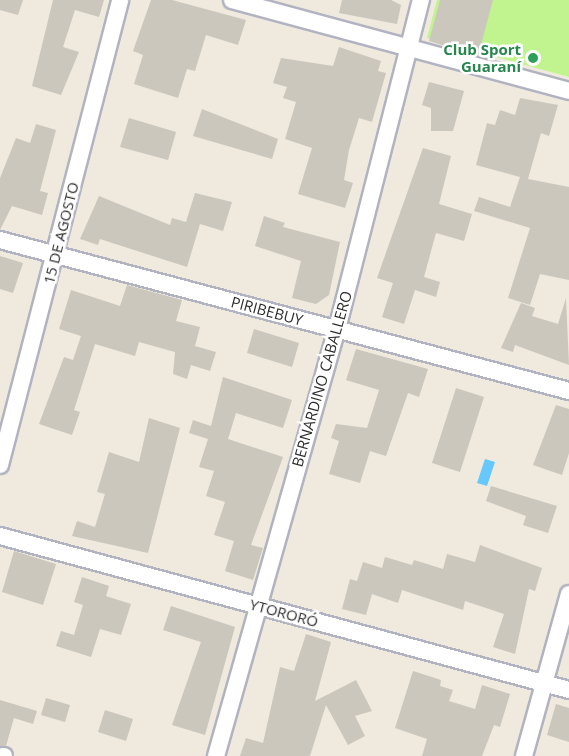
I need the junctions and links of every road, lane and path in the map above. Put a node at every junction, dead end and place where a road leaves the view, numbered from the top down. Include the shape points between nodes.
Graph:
1 (120, 0) edge
2 (232, 0) edge
3 (421, 0) edge
4 (408, 48) junction
5 (569, 91) edge
6 (0, 240) edge
7 (55, 255) junction
8 (337, 329) junction
9 (569, 391) edge
10 (0, 465) edge
11 (0, 536) edge
12 (569, 594) edge
13 (257, 606) junction
14 (546, 684) junction
15 (569, 690) edge
16 (216, 756) edge
17 (524, 756) edge

1 - 7 street, 15 DE AGOSTO
2 - 4 street
3 - 4 street, BERNARDINO CABALLERO
4 - 5 street
4 - 8 street, BERNARDINO CABALLERO
6 - 7 street, PIRIBEBUY
7 - 8 street, PIRIBEBUY
7 - 10 street, 15 DE AGOSTO
8 - 9 street, PIRIBEBUY
8 - 13 street, BERNARDINO CABALLERO
11 - 13 street, YTORORÓ
12 - 14 street
13 - 14 street, YTORORÓ
13 - 16 street, BERNARDINO CABALLERO
14 - 15 street, YTORORÓ
14 - 17 street

